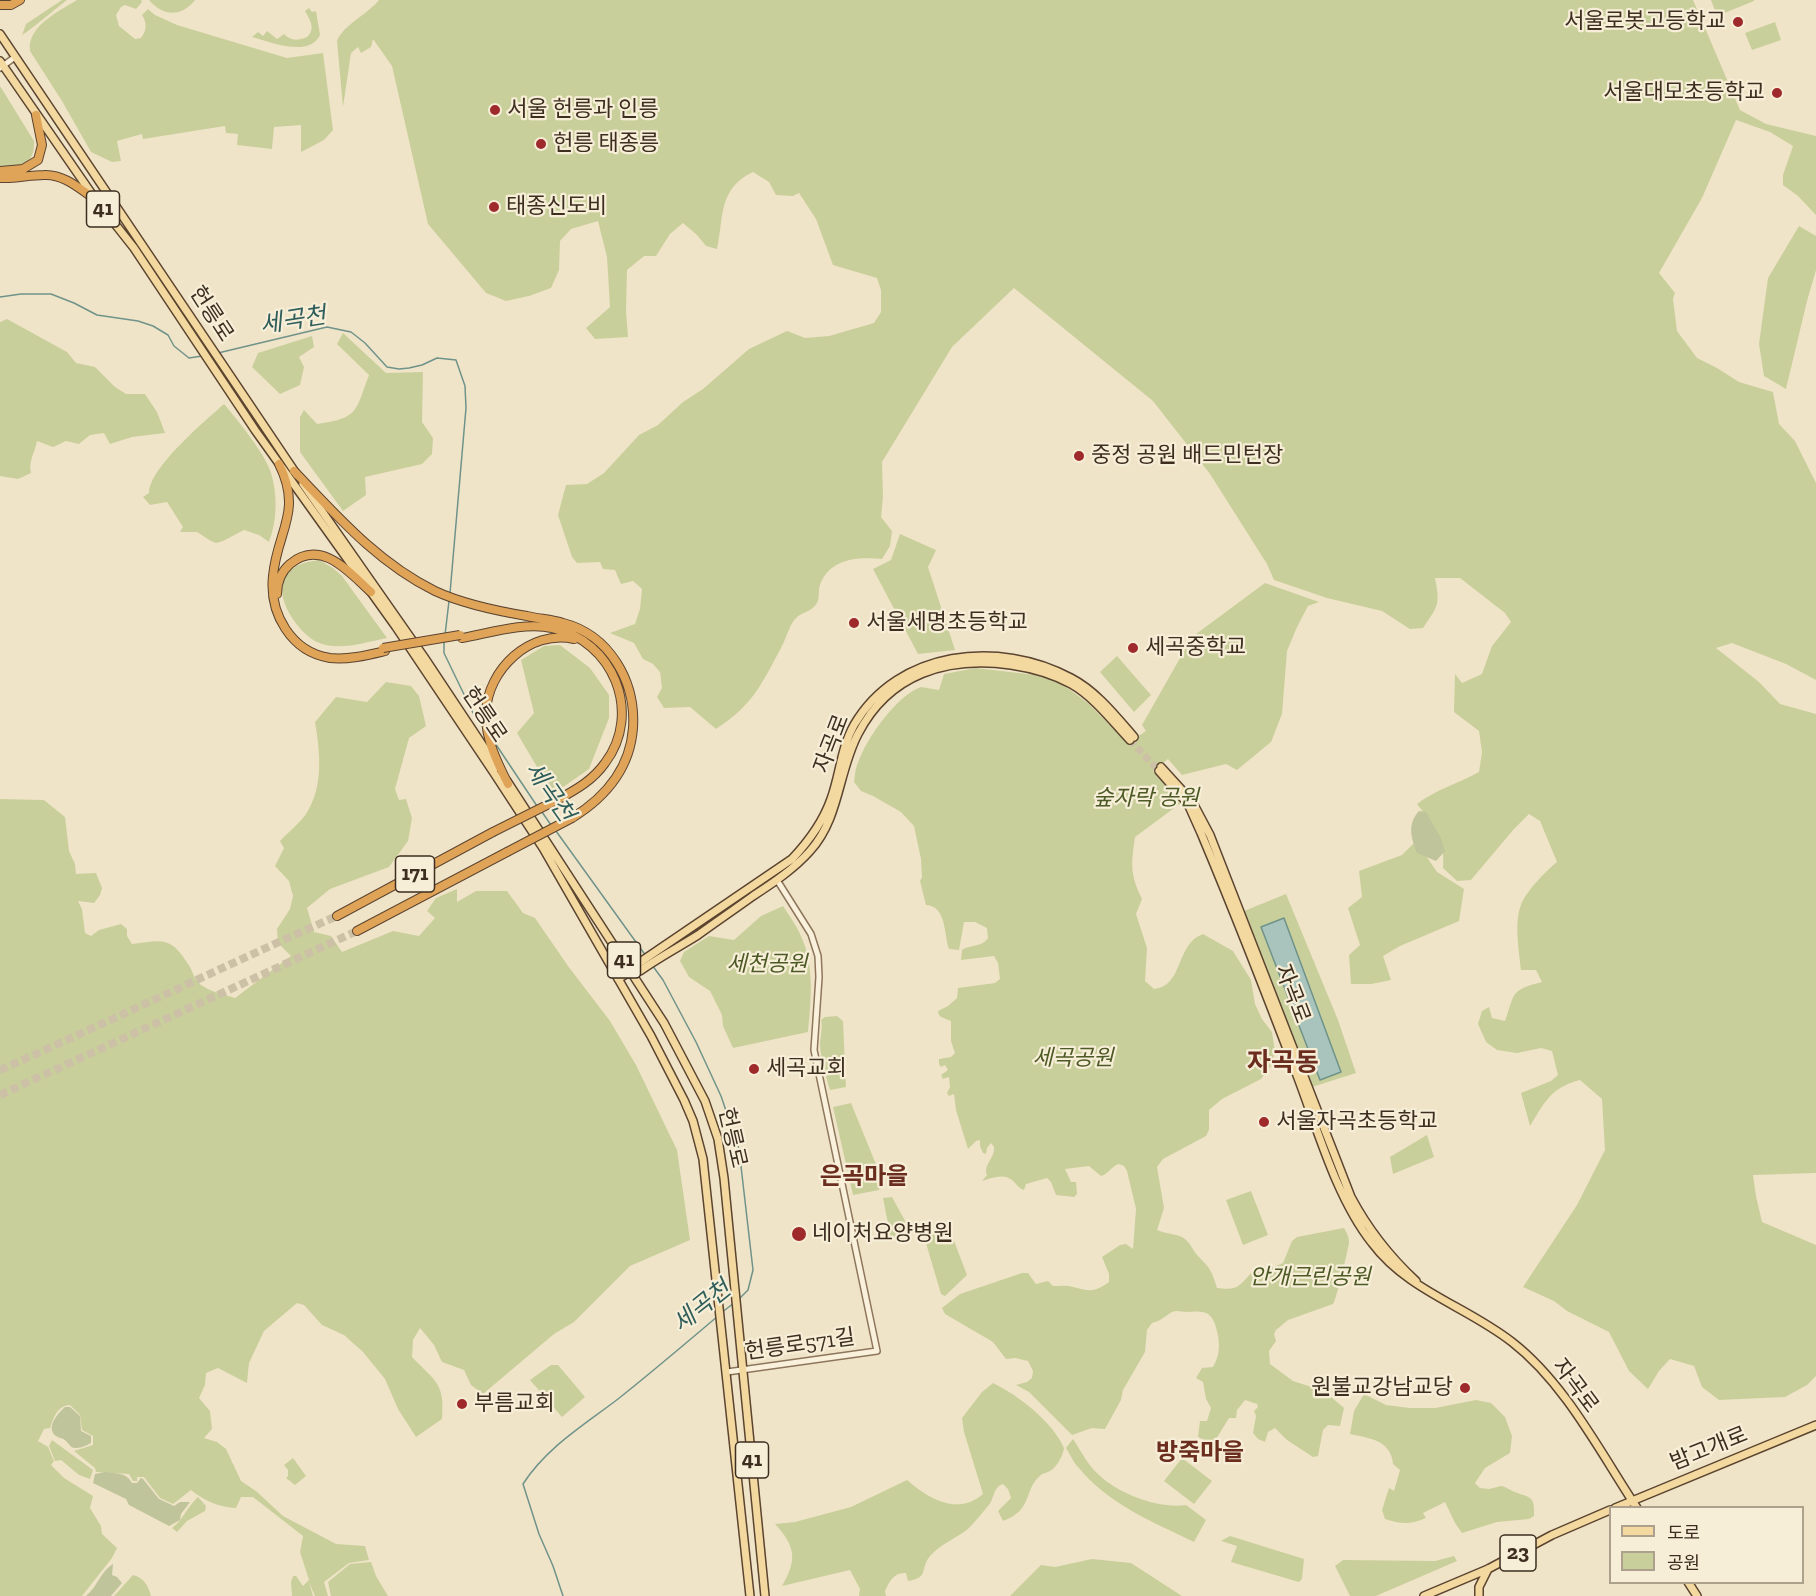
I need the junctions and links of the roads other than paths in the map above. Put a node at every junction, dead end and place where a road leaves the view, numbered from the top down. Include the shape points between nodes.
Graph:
1 (20, 0) edge
2 (0, 5) edge
3 (0, 34) edge
4 (15, 57) junction
5 (1, 65) edge
6 (36, 115) junction
7 (0, 171) edge
8 (0, 178) edge
9 (96, 200) junction
10 (279, 464) junction
11 (294, 471) junction
12 (371, 592) junction
13 (588, 634) junction
14 (461, 636) junction
15 (589, 644) junction
16 (384, 650) junction
17 (1160, 769) tunnel mouth
18 (508, 784) junction
19 (777, 880) junction
20 (337, 916) tunnel mouth
21 (357, 931) tunnel mouth
22 (662, 953) junction
23 (631, 971) junction
24 (618, 979) junction
25 (743, 1370) junction
26 (727, 1372) junction
27 (1816, 1425) edge
28 (1632, 1500) junction
29 (1619, 1506) edge
30 (1636, 1506) edge
31 (1609, 1511) edge
32 (1488, 1569) junction
33 (750, 1596) edge
34 (765, 1596) edge
35 (1424, 1596) edge
36 (1479, 1596) edge

1 - 2 highway
3 - 4 main road, 헌릉로 / 41
4 - 5 street
4 - 11 main road, 헌릉로 / 41
5 - 6 main road, 헌릉로 / 41
6 - 7 highway via 42,145 38,160 23,169
6 - 9 main road, 헌릉로 / 41
8 - 9 highway via 57,176
9 - 10 main road, 헌릉로 / 41 via 134,248
10 - 12 main road, 헌릉로 / 41
10 - 16 highway via 290,502 273,574 273,598 279,620 298,643 323,656 349,657
11 - 13 highway via 368,546 436,591 509,613 565,623
11 - 18 main road, 헌릉로 / 41
12 - 16 highway via 335,560 314,555 301,557 288,566 277,588 286,622 310,647 341,653
12 - 24 main road, 헌릉로 / 41 via 543,848
13 - 14 highway via 565,626 536,623
13 - 21 highway, 171, bridge via 616,660 632,702 633,729 615,781 598,801 572,818
14 - 15 highway via 543,626
14 - 16 highway, bridge
15 - 18 highway via 558,637 543,639 517,653 499,674 486,706 486,721 495,756
15 - 20 highway, 171, bridge via 605,659 621,701 620,729 612,753 598,773 559,799
17 - 28 main road, 자곡로 via 1188,804 1201,833 1346,1199 1372,1243 1406,1278 1496,1330 1531,1359 1569,1404
18 - 23 main road, 헌릉로 / 41
19 - 22 main road, 자곡로 via 698,935
19 - 22 main road, 자곡로 via 809,851 825,829 852,748 869,716 895,688 925,672 960,662 992,662 1033,669 1070,683 1132,738 1088,689 1073,678 1036,663 983,656 948,658 924,666 886,687 866,707 844,747 823,818 800,852
19 - 25 street, 헌릉로571길 via 811,934 818,956 814,1050 877,1351
22 - 23 main road, 자곡로 via 642,965 640,971
23 - 24 main road, 자곡로
23 - 25 main road, 헌릉로 / 41 via 664,1023 713,1121 722,1158
24 - 26 main road, 헌릉로 / 41 via 671,1072 699,1140
25 - 26 street, 헌릉로571길
25 - 34 main road, 헌릉로 / 41
26 - 33 main road, 헌릉로 / 41
27 - 28 main road, 밤고개로
28 - 29 main road, 밤고개로
28 - 30 main road, 자곡로
31 - 32 main road, 23
32 - 35 main road, 23
32 - 36 main road

